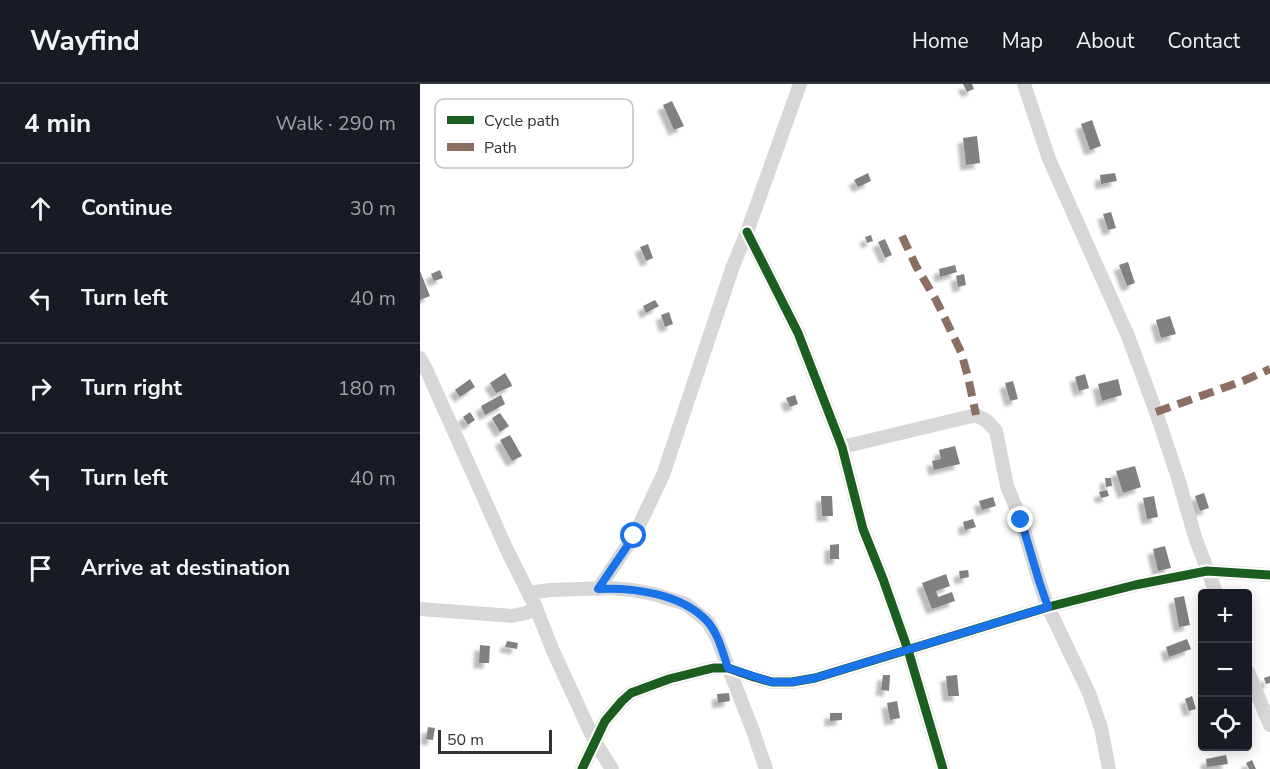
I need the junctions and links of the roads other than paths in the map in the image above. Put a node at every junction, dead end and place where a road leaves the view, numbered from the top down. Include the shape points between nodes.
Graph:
1 (800, 84) edge
2 (1024, 84) edge
3 (747, 232) junction
4 (420, 358) edge
5 (842, 447) junction
6 (1207, 571) junction
7 (1270, 575) edge
8 (598, 589) junction
9 (1214, 589) edge
10 (529, 593) junction
11 (1048, 607) junction
12 (536, 608) junction
13 (420, 609) edge
14 (908, 650) junction
15 (728, 668) junction
16 (1252, 682) edge
17 (1270, 725) edge
18 (595, 742) junction
19 (582, 769) edge
20 (612, 769) edge
21 (766, 769) edge
22 (943, 769) edge
23 (1109, 769) edge

1 - 3 street
2 - 6 street via 1050,159 1128,336
3 - 5 street via 798,333
3 - 8 street via 732,266 663,475 634,536
4 - 10 street
5 - 11 street via 975,416 987,421 996,431 1007,486
5 - 14 street via 863,528
6 - 7 street
6 - 9 street
6 - 11 street
8 - 10 street
8 - 15 street via 632,590 686,604 708,622
10 - 12 street
11 - 14 street
11 - 23 street via 1089,693
12 - 13 street via 512,616
12 - 18 street
14 - 15 street via 792,682 772,682
14 - 22 street
15 - 18 street via 693,672 631,693 605,721
15 - 21 street
16 - 17 street
18 - 19 street
18 - 20 street

